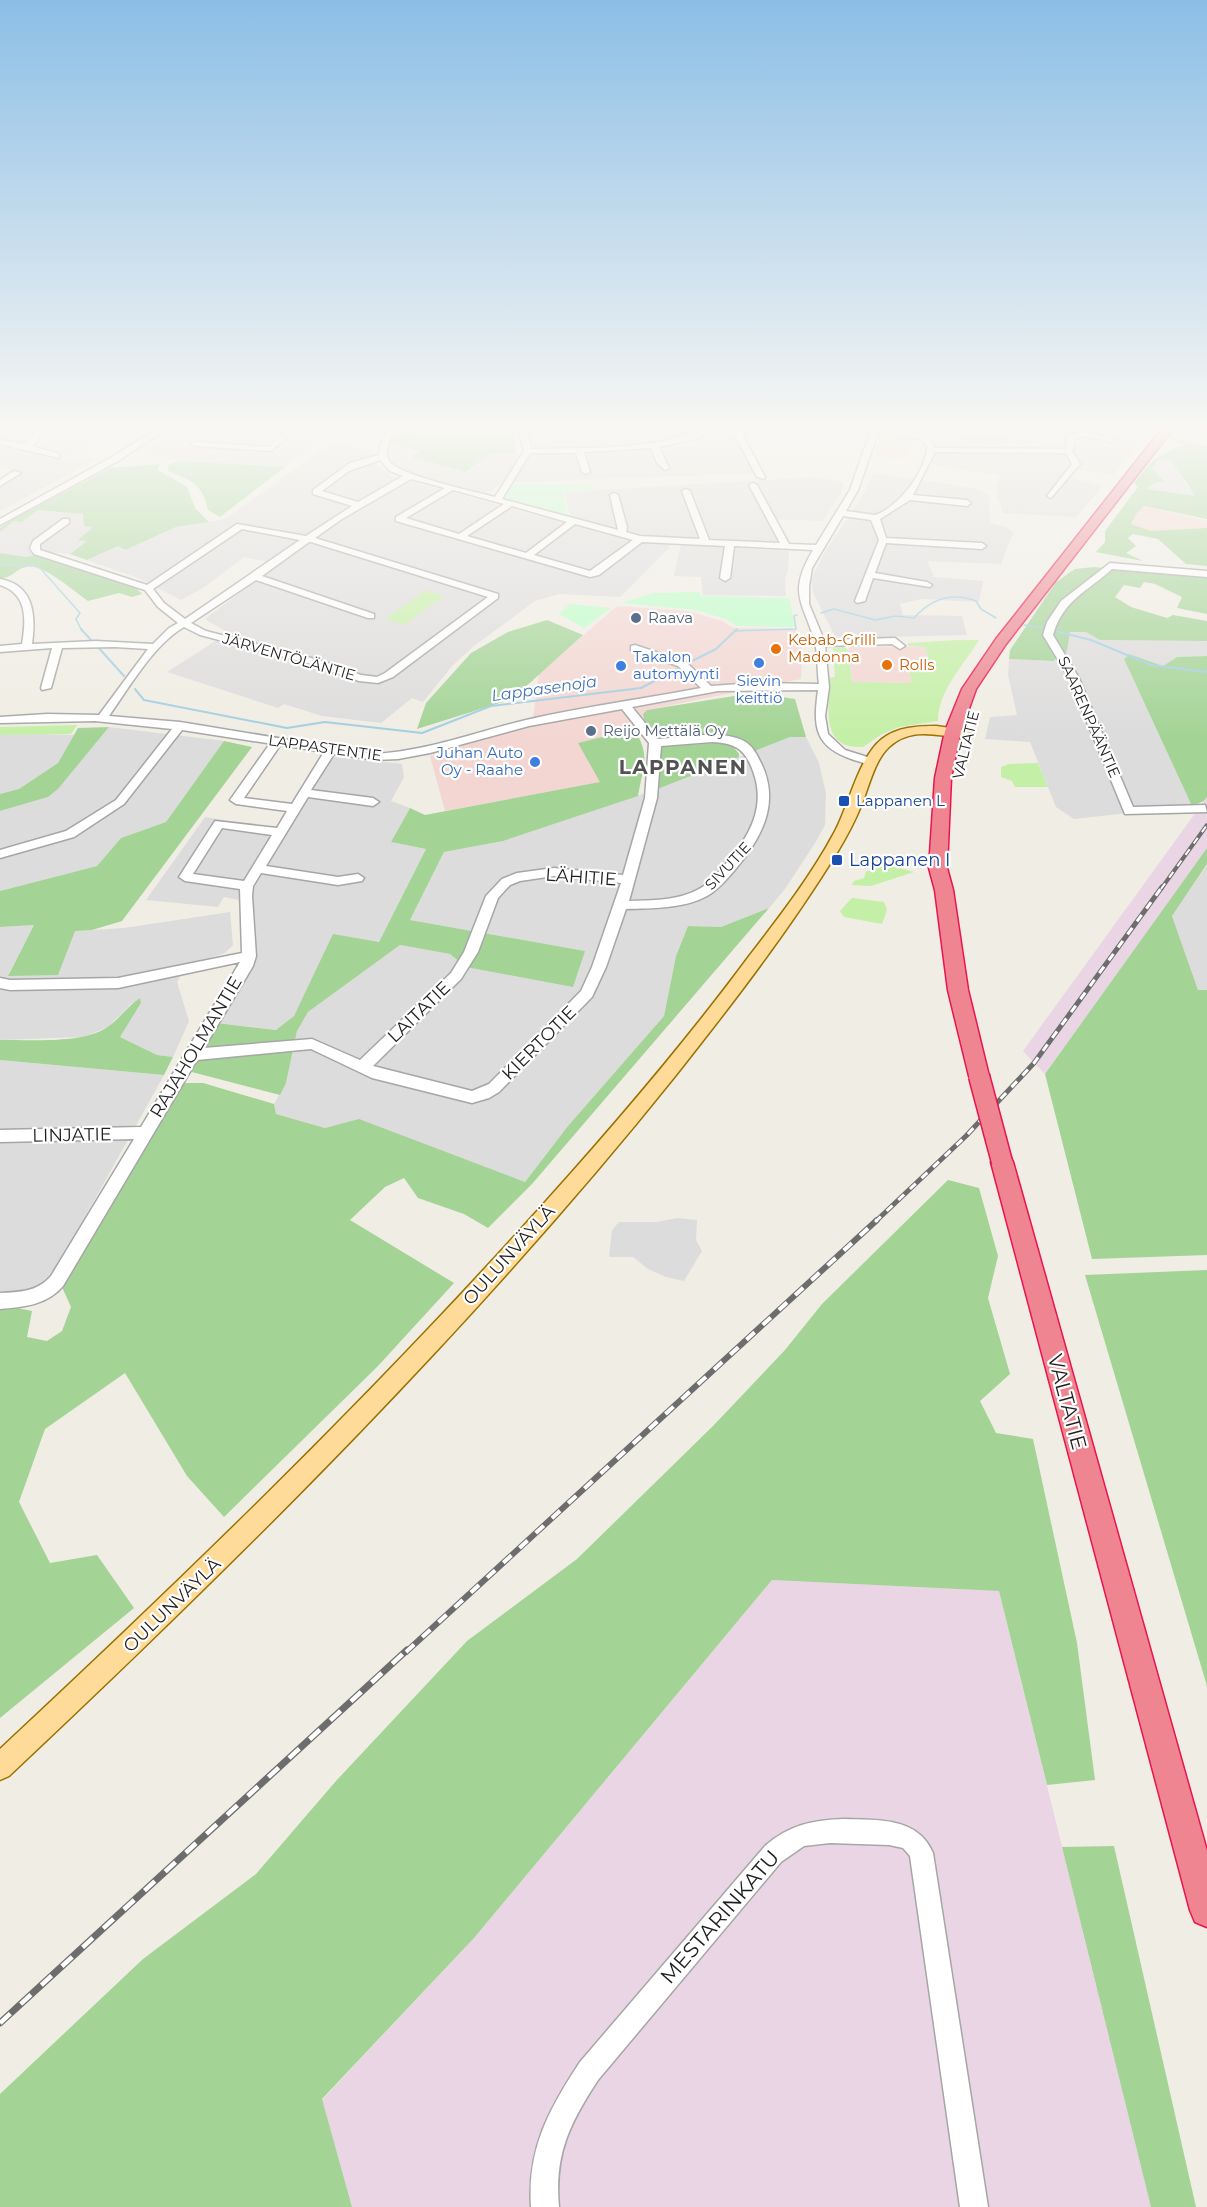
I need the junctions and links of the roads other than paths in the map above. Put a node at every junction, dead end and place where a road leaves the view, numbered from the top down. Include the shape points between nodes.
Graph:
1 (50, 533) edge
2 (230, 533) edge
3 (275, 533) edge
4 (314, 533) edge
5 (446, 533) edge
6 (466, 533) edge
7 (558, 533) edge
8 (621, 533) edge
9 (702, 533) edge
10 (779, 533) edge
11 (828, 533) edge
12 (880, 533) edge
13 (1087, 533) edge
14 (460, 537) junction
15 (305, 539) junction
16 (640, 539) junction
17 (883, 540) junction
18 (705, 542) junction
19 (730, 543) junction
20 (785, 545) junction
21 (982, 546) dead end
22 (818, 548) junction
23 (527, 556) junction
24 (1207, 574) edge
25 (869, 575) junction
26 (253, 576) junction
27 (725, 579) dead end
28 (1, 582) edge
29 (927, 585) dead end
30 (148, 588) junction
31 (860, 601) dead end
32 (371, 616) dead end
33 (185, 623) junction
34 (820, 643) junction
35 (58, 645) junction
36 (900, 646) dead end
37 (27, 647) junction
38 (154, 647) junction
39 (635, 648) dead end
40 (0, 650) edge
41 (824, 687) junction
42 (46, 688) dead end
43 (708, 690) junction
44 (626, 705) junction
45 (103, 717) junction
46 (0, 720) edge
47 (180, 725) junction
48 (959, 732) junction
49 (655, 743) junction
50 (273, 747) dead end
51 (330, 750) junction
52 (873, 762) junction
53 (304, 793) junction
54 (373, 802) dead end
55 (294, 808) junction
56 (1205, 809) dead end
57 (279, 832) junction
58 (0, 854) edge
59 (256, 868) junction
60 (358, 878) dead end
61 (628, 880) junction
62 (247, 886) junction
63 (621, 905) junction
64 (471, 952) joint
65 (249, 956) junction
66 (0, 983) edge
67 (191, 1055) junction
68 (362, 1067) junction
69 (144, 1133) junction
70 (0, 1136) edge
71 (0, 1301) edge
72 (0, 1767) edge
73 (1207, 1910) edge
74 (544, 2207) edge
75 (974, 2207) edge

1 - 30 street via 36,543 37,552
2 - 30 street
3 - 15 street
4 - 15 street
5 - 14 street
6 - 14 street
7 - 23 street
8 - 16 street
9 - 18 street
10 - 20 street
11 - 22 street
12 - 17 street
13 - 48 highway, VALTATIE via 1001,642
14 - 23 street
15 - 26 street
15 - 33 street, JÄRVENTÖLÄNTIE via 495,596 378,680 203,633
16 - 18 street
16 - 23 street via 590,574
17 - 21 street
17 - 25 street
18 - 19 street
19 - 20 street
19 - 27 street
20 - 22 street
22 - 34 street via 807,568 804,604
24 - 56 street, SAARENPÄÄNTIE via 1110,566 1063,601 1050,622 1048,635 1074,678 1129,811
25 - 29 street
25 - 31 street
26 - 32 street
26 - 33 street
28 - 37 street via 18,587 26,600 30,628
30 - 33 street via 161,605
33 - 38 street
34 - 36 street via 895,641
34 - 41 street
35 - 37 street
35 - 38 street via 104,642
35 - 42 street
37 - 40 street
38 - 45 street
39 - 43 street via 682,664
41 - 43 street, LAPPASTENTIE
41 - 52 street via 820,716 823,735 841,752
43 - 44 street, LAPPASTENTIE
44 - 49 street
44 - 51 street, LAPPASTENTIE via 517,725 426,752 375,757
45 - 46 street, LAPPASTENTIE
45 - 47 street, LAPPASTENTIE
47 - 51 street, LAPPASTENTIE
47 - 58 street via 120,802 70,834
48 - 52 main road, OULUNVÄYLÄ via 927,730 898,735 883,746
48 - 73 highway, VALTATIE, bridge via 944,890 958,990
49 - 61 street, KIERTOTIE via 651,798
49 - 63 street, SIVUTIE via 728,739 741,744 751,753 763,778 766,795 761,819 750,844 711,887 691,898
50 - 55 street via 236,800
51 - 53 street, RAJAHOLMANTIE
52 - 72 main road, OULUNVÄYLÄ via 834,847 765,948 607,1144 436,1337 262,1517
53 - 54 street
53 - 55 street, RAJAHOLMANTIE
55 - 57 street, RAJAHOLMANTIE
57 - 59 street, RAJAHOLMANTIE
57 - 62 street via 219,824 185,877
59 - 60 street via 338,881
59 - 62 street, RAJAHOLMANTIE
61 - 63 street, KIERTOTIE
61 - 64 street, LÄHITIE via 554,872 506,882 492,896
62 - 65 street, RAJAHOLMANTIE via 244,908
63 - 68 street, KIERTOTIE via 587,994 494,1088 472,1097
64 - 68 street, LAITATIE via 456,976
65 - 66 street via 118,983
65 - 67 street, RAJAHOLMANTIE
67 - 68 street, KIERTOTIE via 312,1044
67 - 69 street, RAJAHOLMANTIE
69 - 70 street, LINJATIE
69 - 71 street, RAJAHOLMANTIE via 57,1281 49,1290 28,1299
74 - 75 street, MESTARINKATU via 546,2150 565,2107 589,2071 773,1854 797,1837 831,1830 900,1836 917,1845 921,1853

